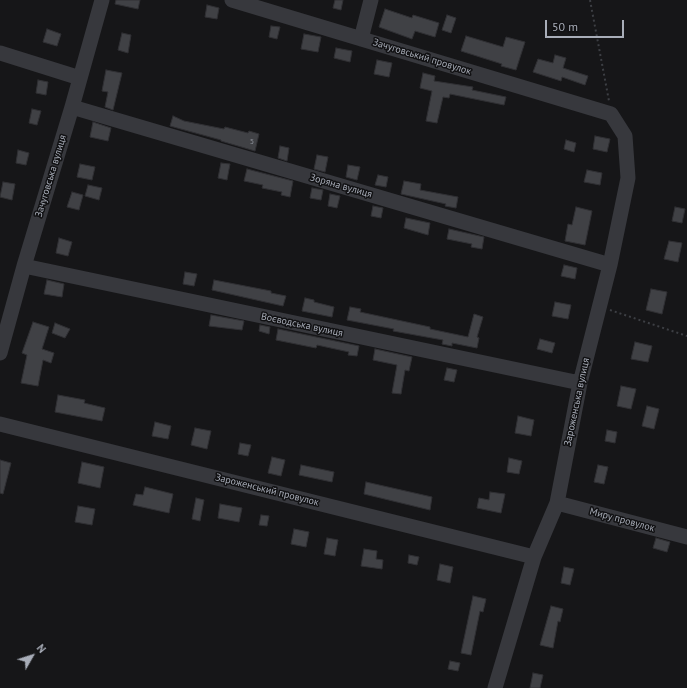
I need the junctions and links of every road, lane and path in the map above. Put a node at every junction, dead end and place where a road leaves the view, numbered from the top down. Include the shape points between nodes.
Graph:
1 (102, 0) edge
2 (232, 0) edge
3 (371, 0) edge
4 (590, 0) edge
5 (361, 39) junction
6 (0, 53) edge
7 (80, 78) junction
8 (72, 107) junction
9 (612, 114) junction
10 (610, 265) junction
11 (24, 266) junction
12 (599, 307) junction
13 (687, 336) edge
14 (0, 353) edge
15 (580, 383) junction
16 (0, 424) edge
17 (557, 503) junction
18 (687, 537) edge
19 (534, 557) junction
20 (495, 688) edge

1 - 7 street, Зачуговська вулиця
2 - 5 street, Зачуговський провулок
3 - 5 street
4 - 9 path
5 - 9 street, Зачуговський провулок
6 - 7 street
7 - 8 street, Зачуговська вулиця
8 - 10 street, Зоряна вулиця
8 - 11 street, Зачуговська вулиця
9 - 10 street, Зароженська вулиця via 625,136 628,178
10 - 12 street, Зароженська вулиця
11 - 14 street, Зачуговська вулиця
11 - 15 street, Воєводська вулиця
12 - 13 path
12 - 15 street, Зароженська вулиця
15 - 17 street, Зароженська вулиця
16 - 19 street, Зароженський провулок
17 - 18 street, Миру провулок
17 - 19 street, Зароженська вулиця
19 - 20 street, Зароженська вулиця

